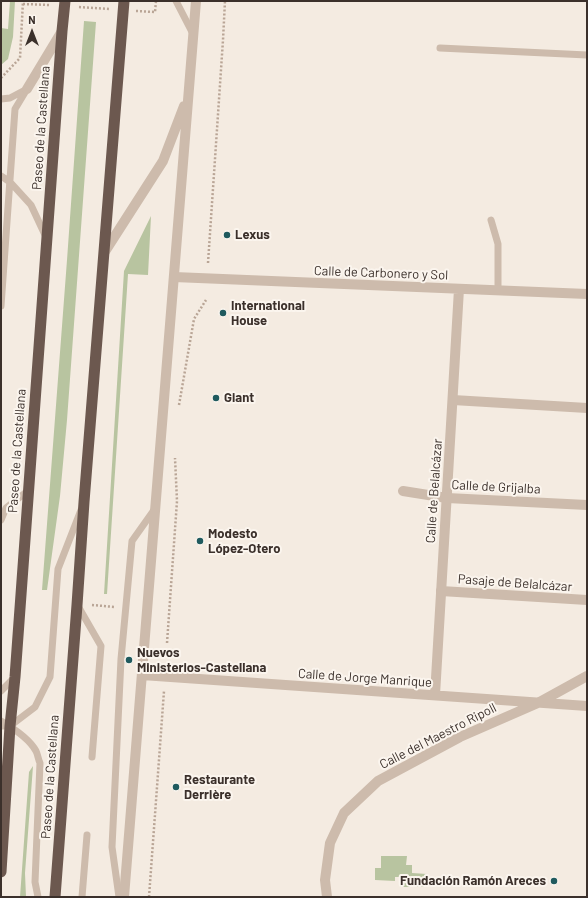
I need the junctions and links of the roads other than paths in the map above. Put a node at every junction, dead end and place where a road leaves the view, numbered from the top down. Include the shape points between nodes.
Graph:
1 (176, 1) edge
2 (196, 1) edge
3 (65, 4) edge
4 (124, 6) edge
5 (62, 31) junction
6 (193, 34) junction
7 (440, 48) dead end
8 (587, 55) edge
9 (27, 89) junction
10 (188, 96) junction
11 (1, 99) edge
12 (1, 176) edge
13 (10, 182) junction
14 (491, 220) dead end
15 (47, 238) junction
16 (104, 253) junction
17 (174, 277) junction
18 (459, 289) junction
19 (498, 290) junction
20 (587, 294) edge
21 (1, 306) edge
22 (453, 400) junction
23 (587, 408) edge
24 (29, 490) junction
25 (403, 492) dead end
26 (447, 498) junction
27 (84, 502) junction
28 (587, 505) edge
29 (155, 508) junction
30 (1, 520) edge
31 (441, 591) junction
32 (587, 600) edge
33 (77, 604) junction
34 (142, 675) junction
35 (587, 676) edge
36 (15, 677) junction
37 (1, 691) edge
38 (434, 696) junction
39 (538, 703) junction
40 (587, 706) edge
41 (4, 724) edge
42 (92, 757) dead end
43 (3, 799) edge
44 (86, 835) dead end
45 (1, 872) edge
46 (38, 897) edge
47 (55, 897) edge
48 (82, 897) edge
49 (119, 897) edge
50 (124, 897) edge
51 (327, 897) edge

1 - 6 lane
2 - 6 street, Paseo de la Castellana
3 - 5 highway, Paseo de la Castellana
4 - 16 highway, Paseo de la Castellana
5 - 9 street, Paseo de la Castellana
5 - 15 highway, Paseo de la Castellana
6 - 10 street, Paseo de la Castellana
7 - 8 lane
9 - 11 lane via 10,98
9 - 13 lane, Paseo de la Castellana via 15,109
10 - 16 street, Paseo de la Castellana via 162,161
10 - 17 street, Paseo de la Castellana
12 - 13 lane
13 - 15 lane via 31,205
13 - 21 lane, Paseo de la Castellana
14 - 19 lane via 498,244
15 - 24 highway, Paseo de la Castellana
16 - 27 highway, Paseo de la Castellana
17 - 18 street, Calle de Carbonero y Sol
17 - 29 street, Paseo de la Castellana
18 - 19 street, Calle de Carbonero y Sol
18 - 22 street, Calle de Belalcázar
19 - 20 street, Calle de Carbonero y Sol
22 - 23 street
22 - 26 street, Calle de Belalcázar
24 - 30 lane via 6,508
24 - 36 highway, Paseo de la Castellana
25 - 26 street, Calle de Grijalba
26 - 28 street, Calle de Grijalba
26 - 31 street, Calle de Belalcázar
27 - 33 highway, Paseo de la Castellana
27 - 41 lane via 58,569 50,677 36,707
29 - 34 street, Paseo de la Castellana
29 - 49 lane via 132,541 121,659 112,847
31 - 32 street, Pasaje de Belalcázar
31 - 38 street, Calle de Belalcázar
33 - 42 lane via 101,646
33 - 47 highway, Paseo de la Castellana
34 - 38 street, Calle de Jorge Manrique
34 - 50 street, Paseo de la Castellana
35 - 39 street, Calle del Maestro Ripoll
36 - 37 lane
36 - 41 highway, Paseo de la Castellana
38 - 39 street, Calle de Jorge Manrique
39 - 40 street, Calle de Jorge Manrique
39 - 51 street, Calle del Maestro Ripoll via 460,737 378,781 344,813 330,843 325,880
41 - 43 highway, Paseo de la Castellana
41 - 46 lane via 28,740 36,751 40,764 35,882
43 - 45 highway, Paseo de la Castellana
44 - 48 lane

